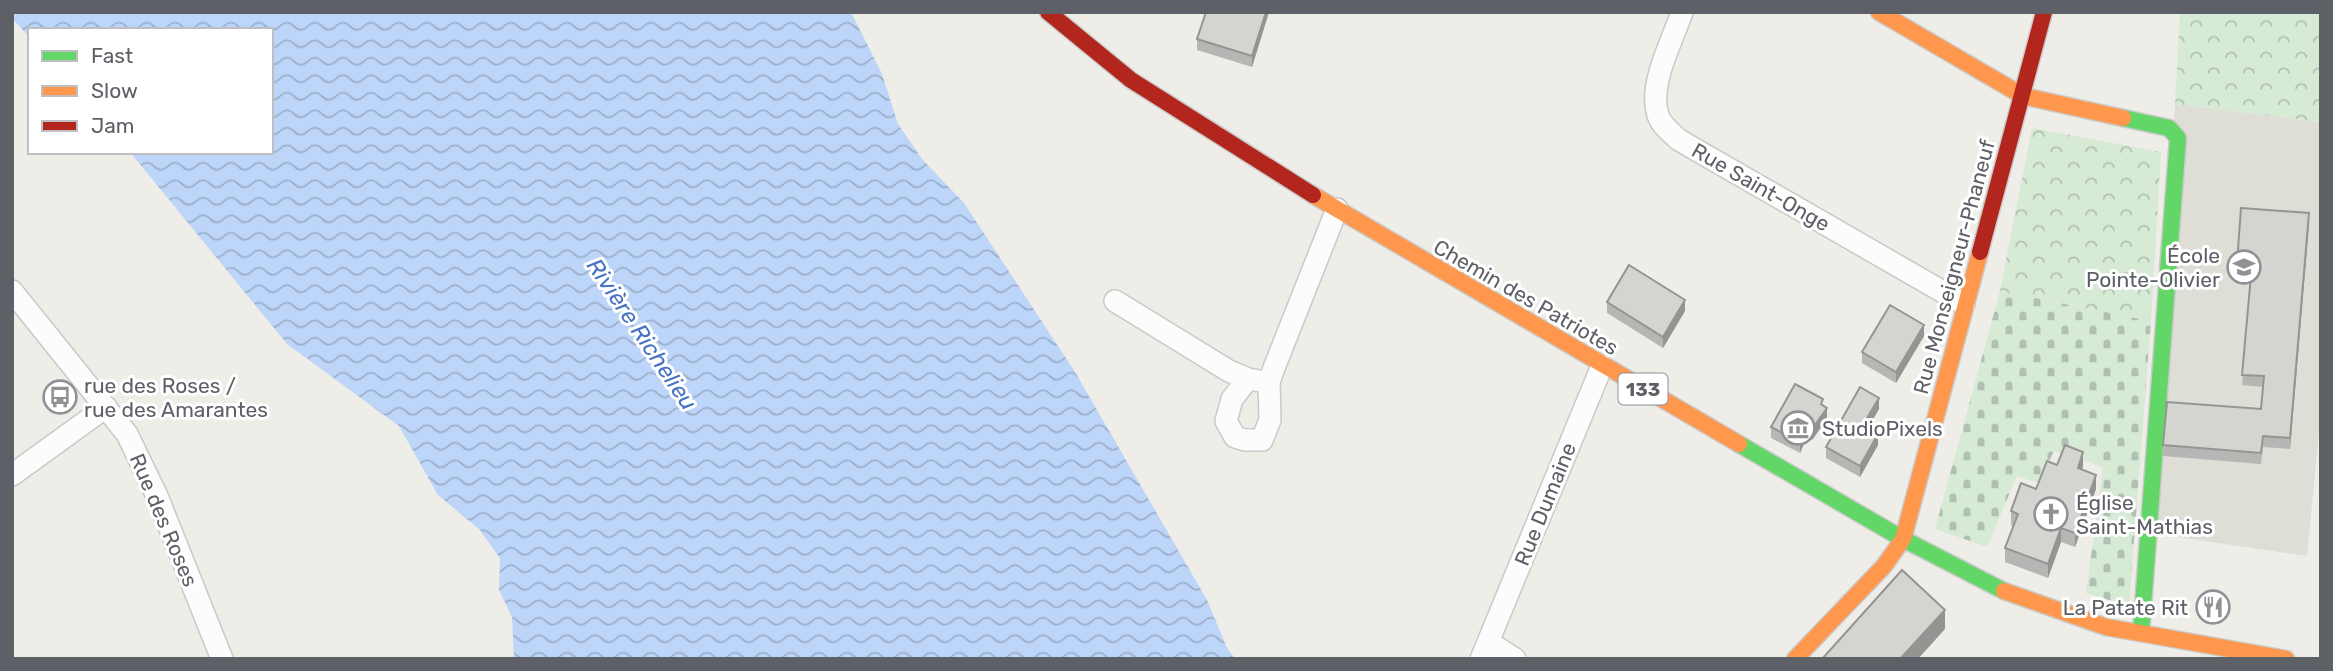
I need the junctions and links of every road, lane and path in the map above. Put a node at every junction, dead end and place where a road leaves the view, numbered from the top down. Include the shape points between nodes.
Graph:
1 (1048, 12) edge
2 (1682, 12) edge
3 (1879, 12) edge
4 (2045, 12) edge
5 (2023, 96) junction
6 (1337, 209) junction
7 (12, 291) edge
8 (1115, 301) dead end
9 (1964, 304) junction
10 (1602, 366) junction
11 (1248, 379) junction
12 (1269, 382) junction
13 (106, 407) junction
14 (12, 475) edge
15 (1903, 539) junction
16 (2141, 633) junction
17 (1484, 650) edge
18 (2216, 653) edge
19 (222, 659) edge
20 (1515, 659) edge
21 (1795, 659) edge
22 (2286, 659) edge

1 - 6 street, Chemin des Patriotes / 133 via 1152,96
2 - 9 street, Rue Saint-Onge via 1656,99 1658,116 1667,129
3 - 5 street
4 - 5 street, Rue Monseigneur-Phaneuf
5 - 9 street, Rue Monseigneur-Phaneuf
5 - 16 street via 2169,128 2178,138
6 - 10 street, Chemin des Patriotes / 133
6 - 12 street
7 - 13 street, Rue des Roses
8 - 11 street
9 - 15 street, Rue Monseigneur-Phaneuf
10 - 15 street, Chemin des Patriotes / 133
10 - 17 street, Rue Dumaine
11 - 12 street
11 - 12 street via 1232,399 1226,416 1230,432 1245,440 1262,440 1268,430
13 - 14 street
13 - 19 street, Rue des Roses via 142,460
15 - 16 street, Chemin des Patriotes / 133 via 2039,606
15 - 21 street, Rue Monseigneur-Phaneuf via 1884,566
16 - 18 street, Chemin des Patriotes / 133
17 - 20 street, Rue Dumaine
18 - 22 street, Chemin des Patriotes / 133

